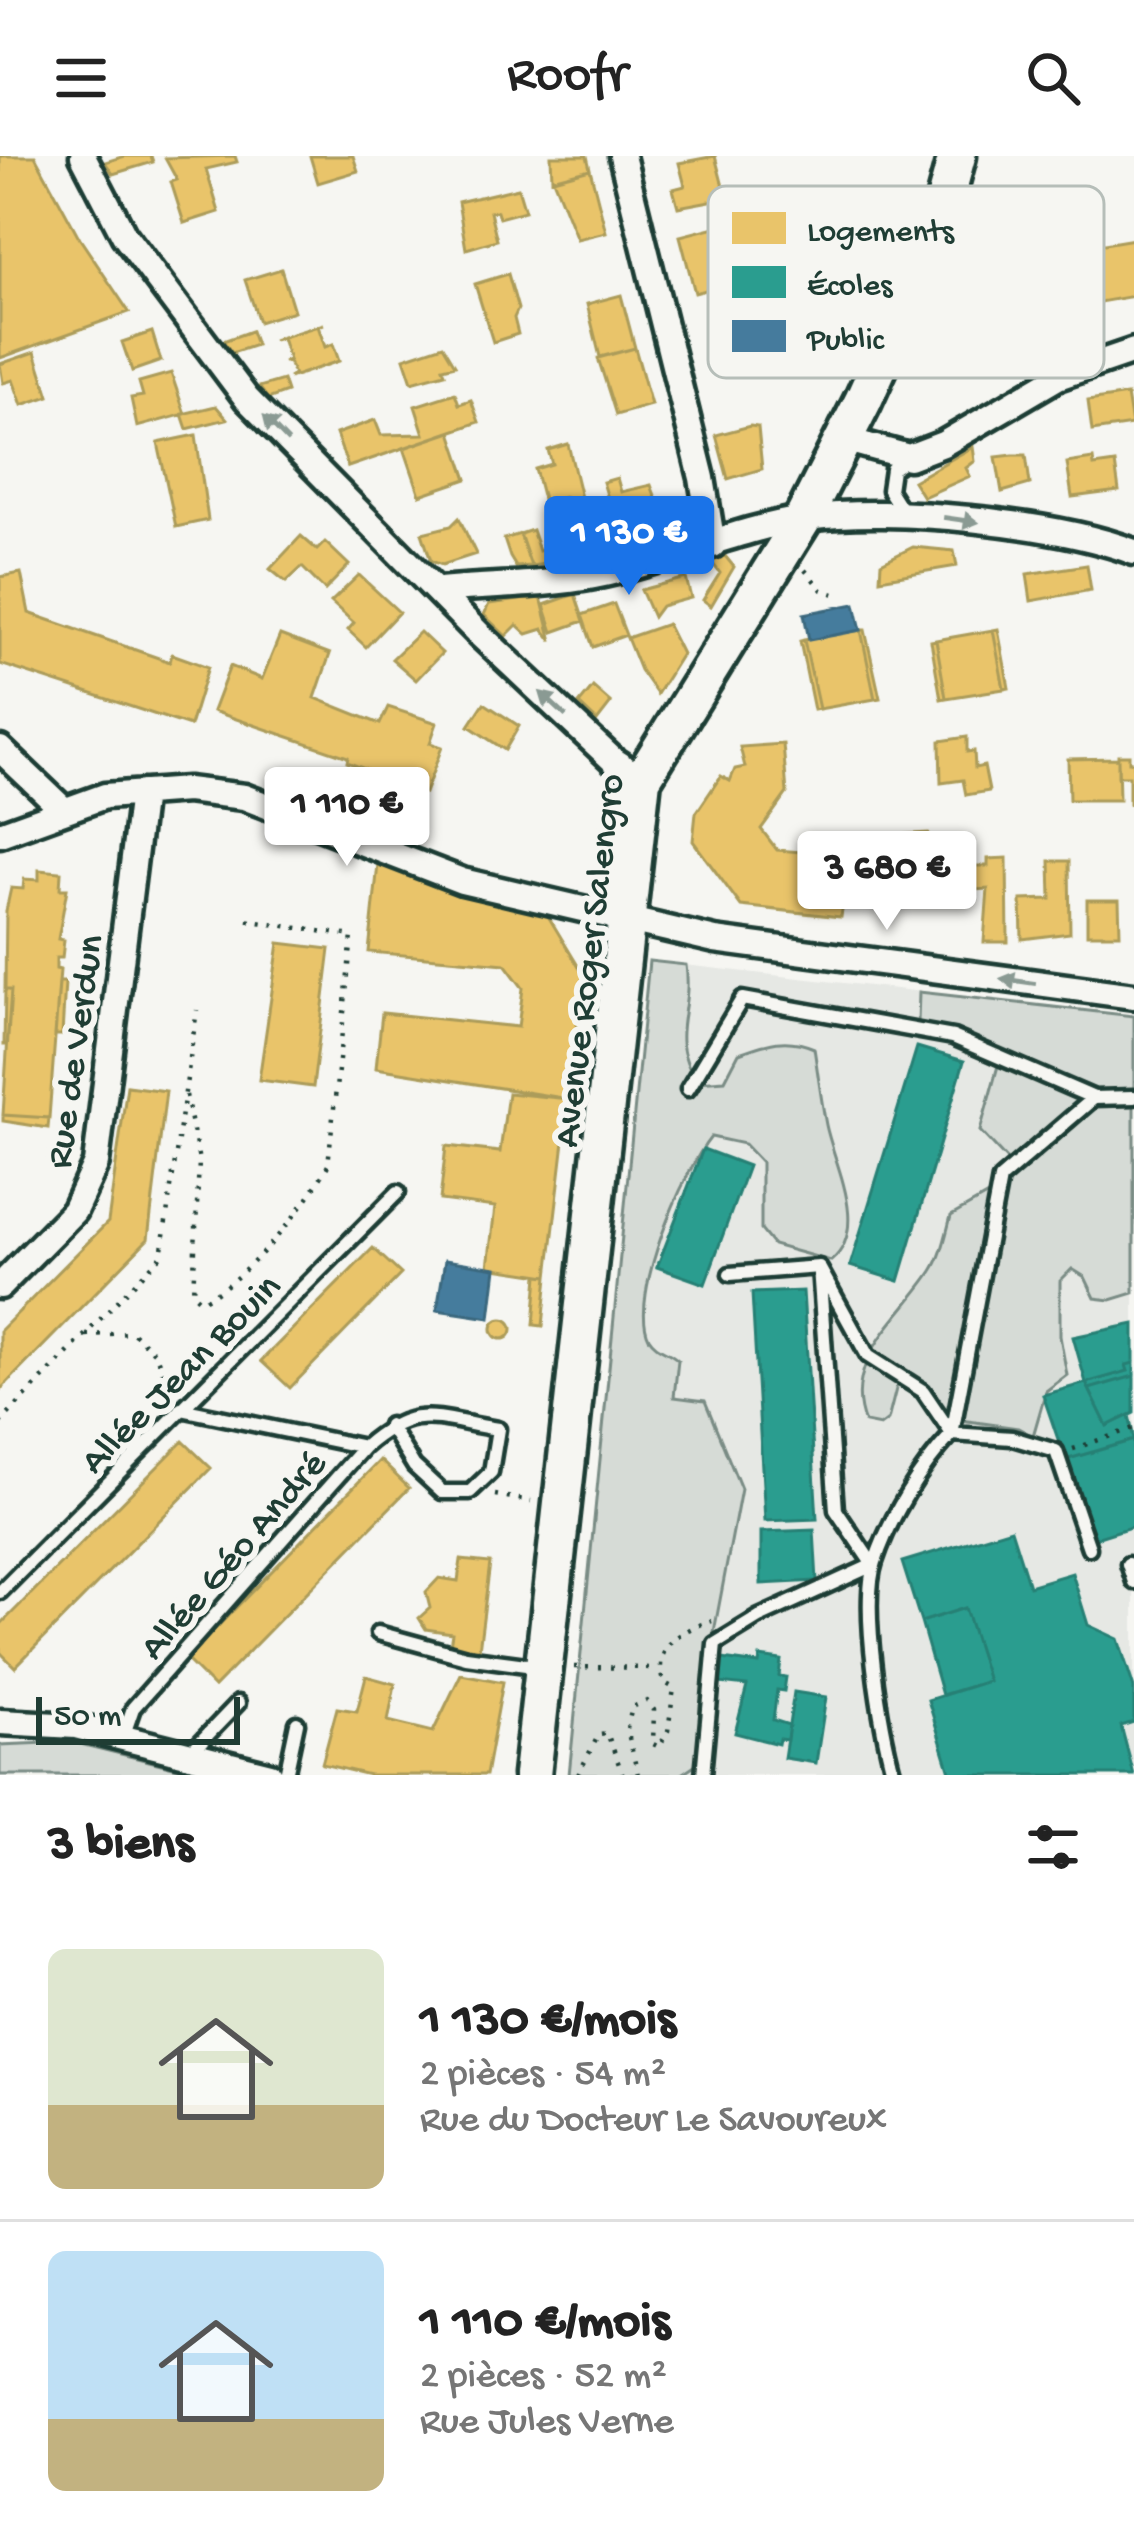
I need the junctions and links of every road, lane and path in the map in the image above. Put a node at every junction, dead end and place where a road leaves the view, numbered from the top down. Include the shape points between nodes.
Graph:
1 (83, 156) edge
2 (622, 156) edge
3 (957, 156) edge
4 (949, 186) edge
5 (1134, 351) edge
6 (1104, 361) edge
7 (872, 378) edge
8 (1056, 378) edge
9 (843, 439) junction
10 (909, 457) junction
11 (904, 514) junction
12 (802, 519) junction
13 (713, 545) junction
14 (1134, 553) edge
15 (805, 570) dead end
16 (438, 590) junction
17 (841, 596) dead end
18 (0, 749) edge
19 (642, 779) junction
20 (142, 793) junction
21 (63, 809) junction
22 (0, 835) edge
23 (628, 917) junction
24 (245, 920) dead end
25 (1134, 996) edge
26 (197, 1010) dead end
27 (688, 1089) dead end
28 (186, 1095) junction
29 (1134, 1097) edge
30 (1094, 1098) junction
31 (398, 1192) dead end
32 (819, 1267) junction
33 (730, 1274) dead end
34 (0, 1286) edge
35 (86, 1335) junction
36 (181, 1409) junction
37 (0, 1424) edge
38 (388, 1425) junction
39 (1134, 1428) edge
40 (952, 1434) junction
41 (364, 1447) junction
42 (1055, 1451) junction
43 (472, 1491) junction
44 (562, 1507) junction
45 (1089, 1548) dead end
46 (1128, 1564) dead end
47 (873, 1565) junction
48 (1134, 1582) edge
49 (0, 1592) edge
50 (759, 1617) junction
51 (378, 1633) dead end
52 (544, 1667) junction
53 (660, 1668) junction
54 (238, 1703) dead end
55 (0, 1721) edge
56 (298, 1723) dead end
57 (123, 1737) junction
58 (189, 1754) junction
59 (270, 1775) edge
60 (286, 1775) edge
61 (532, 1775) edge
62 (578, 1775) edge
63 (623, 1775) edge
64 (638, 1775) edge
65 (703, 1775) edge
66 (894, 1775) edge

16 -> 1 street via 247,399 124,235
2 - 13 street
3 - 4 main road, Avenue Roger Salengro
5 - 6 street
7 - 9 main road, Avenue Roger Salengro
8 - 10 street
9 - 10 street
9 - 12 main road, Avenue Roger Salengro
10 - 11 lane via 892,469 889,490
11 - 12 street
11 -> 14 street via 1108,542
12 - 13 street
12 - 19 main road, Avenue Roger Salengro
13 - 16 street via 592,577
15 - 17 path via 822,590
19 -> 16 street
18 - 21 street
19 - 23 main road, Avenue Roger Salengro
20 - 21 street
20 - 23 street via 244,797 462,881
20 - 34 street, Rue de Verdun via 96,1163 74,1211
21 - 22 street
25 -> 23 street via 715,940
23 - 44 main road, Avenue Roger Salengro
24 - 28 path via 352,936 331,1142 312,1196 226,1287 201,1301 193,1294 199,1160
26 - 28 path
27 - 30 lane via 742,999 953,1037
28 - 35 path via 161,1256
29 - 30 lane
30 - 40 lane via 1000,1179
31 - 36 lane, Allée Jean Bouin
32 - 33 lane
32 - 40 lane via 868,1356 923,1391
32 - 47 lane via 836,1510
35 - 36 path via 133,1333 155,1353
35 - 37 path
36 - 41 lane, Allée Géo André
36 - 49 lane, Allée Jean Bouin
38 - 41 lane
38 - 43 lane via 442,1492
38 - 43 lane via 410,1415 498,1429 491,1472
39 - 42 path
40 - 42 lane
40 - 47 lane via 926,1461
41 - 57 lane, Allée Géo André via 133,1708
42 - 45 lane
43 - 44 path
44 - 52 main road, Avenue Roger Salengro
46 - 48 lane
47 - 50 lane
47 - 66 lane via 874,1689
50 - 53 path via 720,1619 675,1635
50 - 65 lane via 715,1644
51 - 52 lane
52 - 53 path
52 - 61 main road, Avenue Roger Salengro
53 - 64 path via 674,1688 668,1731 659,1747 653,1744 655,1710 647,1700 632,1707 627,1729
54 - 58 lane
55 - 57 street
56 - 60 lane
57 - 58 street
58 - 59 street
62 - 63 path via 599,1734 608,1733

